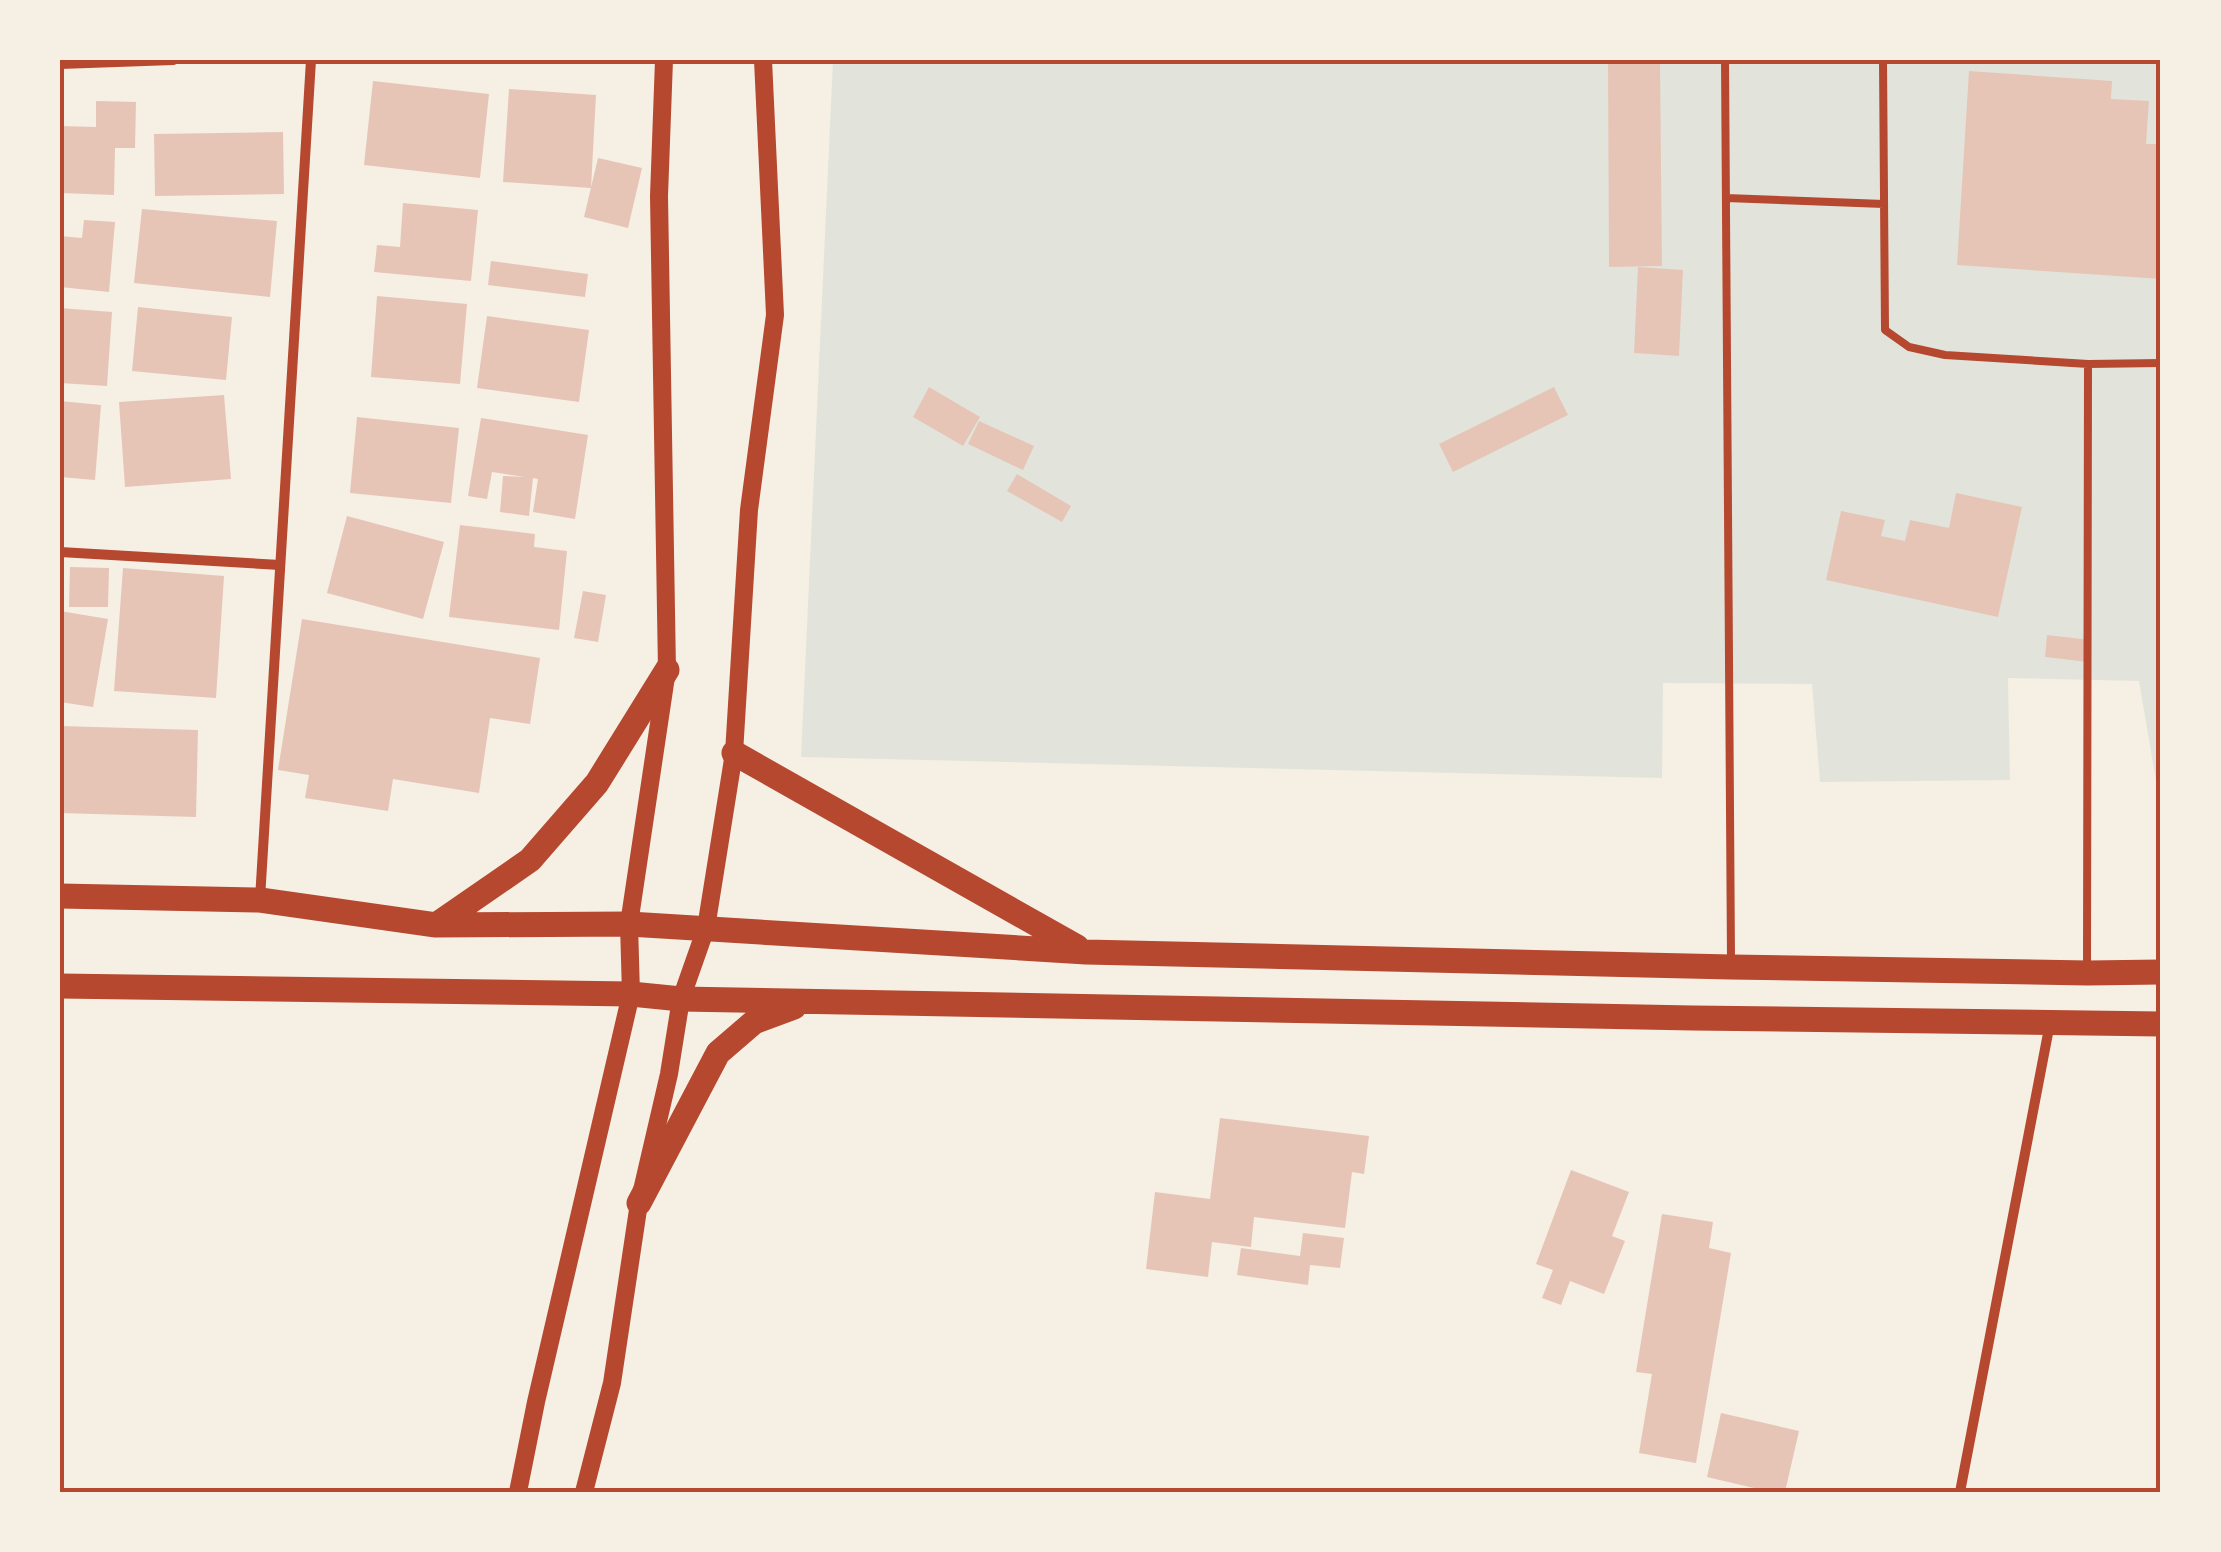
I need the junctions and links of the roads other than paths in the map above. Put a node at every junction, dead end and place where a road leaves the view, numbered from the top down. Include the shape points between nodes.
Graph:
1 (173, 60) edge
2 (311, 60) edge
3 (664, 60) edge
4 (763, 60) edge
5 (1725, 60) edge
6 (1883, 60) edge
7 (60, 64) edge
8 (1726, 198) junction
9 (1884, 204) junction
10 (2161, 363) edge
11 (2088, 364) junction
12 (60, 552) edge
13 (280, 566) junction
14 (666, 670) junction
15 (734, 753) junction
16 (60, 896) edge
17 (260, 900) junction
18 (436, 924) junction
19 (629, 924) junction
20 (706, 928) junction
21 (1086, 952) junction
22 (1731, 966) junction
23 (2161, 972) edge
24 (2088, 973) junction
25 (60, 986) edge
26 (631, 994) junction
27 (681, 1000) junction
28 (808, 1002) junction
29 (2050, 1022) junction
30 (2161, 1024) edge
31 (639, 1204) junction
32 (518, 1492) edge
33 (584, 1492) edge
34 (1960, 1492) edge

1 - 7 street
2 - 13 street
3 - 14 street via 659,196
4 - 15 street via 776,316 748,510
5 - 8 lane
6 - 9 lane
8 - 9 lane
8 - 22 lane
9 - 11 lane via 1885,330 1908,347 1945,355
10 - 11 lane
11 - 24 lane
12 - 13 street
13 - 17 street
14 - 18 main road via 597,782 530,860
14 - 19 street
15 - 20 street
15 - 21 main road
16 - 17 main road
17 - 18 main road
18 - 19 main road
19 - 20 main road
19 - 26 street
20 - 21 main road
20 - 27 street
21 - 22 main road
22 - 24 main road
23 - 24 main road
25 - 26 main road
26 - 27 main road
26 - 32 street
27 - 28 main road
27 - 31 street
28 - 29 main road
28 - 31 main road via 754,1022 718,1053
29 - 30 main road
29 - 34 street
31 - 33 street via 612,1383

